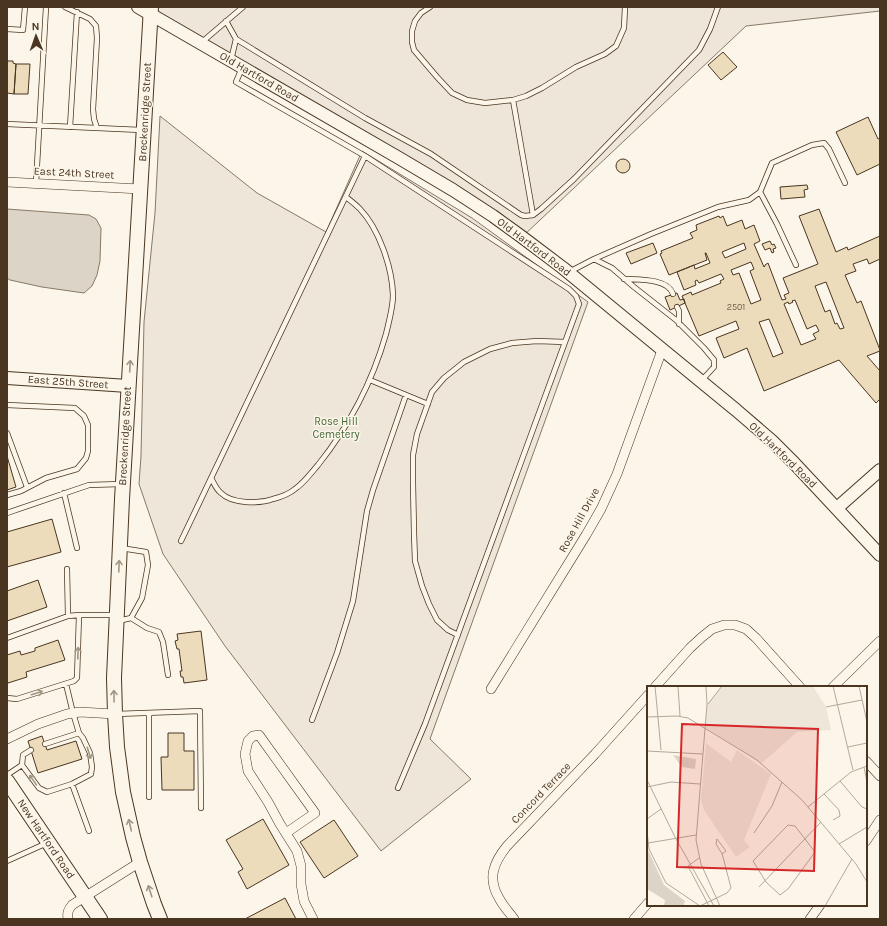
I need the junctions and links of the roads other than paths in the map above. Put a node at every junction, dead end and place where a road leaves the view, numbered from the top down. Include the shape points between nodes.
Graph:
1 (25, 7) edge
2 (46, 7) edge
3 (65, 7) edge
4 (243, 7) edge
5 (430, 7) edge
6 (625, 7) edge
7 (718, 7) edge
8 (146, 9) edge
9 (77, 12) junction
10 (226, 21) junction
11 (7, 29) edge
12 (236, 39) junction
13 (200, 43) junction
14 (231, 60) junction
15 (243, 67) junction
16 (513, 100) junction
17 (7, 124) edge
18 (39, 125) junction
19 (70, 127) junction
20 (97, 128) junction
21 (144, 130) junction
22 (365, 156) junction
23 (7, 182) edge
24 (36, 183) junction
25 (845, 183) dead end
26 (140, 189) junction
27 (760, 192) junction
28 (346, 197) junction
29 (533, 215) junction
30 (594, 259) junction
31 (796, 265) dead end
32 (568, 272) junction
33 (624, 279) junction
34 (673, 294) dead end
35 (677, 307) dead end
36 (679, 324) junction
37 (565, 342) junction
38 (662, 350) junction
39 (7, 378) edge
40 (370, 380) junction
41 (701, 381) junction
42 (128, 386) junction
43 (406, 395) junction
44 (428, 404) junction
45 (7, 405) edge
46 (7, 433) edge
47 (880, 470) edge
48 (211, 478) junction
49 (123, 484) junction
50 (27, 488) junction
51 (64, 493) junction
52 (7, 495) edge
53 (837, 508) junction
54 (7, 513) edge
55 (180, 541) dead end
56 (77, 548) dead end
57 (120, 548) junction
58 (880, 555) edge
59 (67, 569) dead end
60 (79, 615) junction
61 (68, 616) junction
62 (117, 618) junction
63 (131, 618) junction
64 (458, 635) junction
65 (7, 638) edge
66 (880, 641) edge
67 (168, 675) dead end
68 (66, 684) junction
69 (656, 686) edge
70 (799, 686) edge
71 (835, 686) edge
72 (491, 689) dead end
73 (647, 696) edge
74 (7, 698) edge
75 (149, 712) junction
76 (73, 713) junction
77 (115, 714) junction
78 (312, 720) dead end
79 (79, 733) junction
80 (7, 739) edge
81 (45, 744) dead end
82 (31, 750) dead end
83 (867, 762) edge
84 (22, 764) junction
85 (7, 775) edge
86 (880, 776) edge
87 (7, 781) edge
88 (72, 784) junction
89 (398, 788) dead end
90 (149, 797) dead end
91 (201, 808) dead end
92 (880, 820) edge
93 (89, 831) dead end
94 (286, 833) junction
95 (867, 840) edge
96 (48, 842) junction
97 (7, 862) edge
98 (140, 862) junction
99 (86, 897) junction
100 (647, 904) edge
101 (819, 906) edge
102 (68, 919) edge
103 (100, 919) edge
104 (160, 919) edge
105 (313, 919) edge
106 (514, 919) edge
107 (634, 919) edge
108 (810, 919) edge

1 - 11 lane via 23,30
2 - 18 lane
3 - 9 lane
4 - 10 lane
5 - 16 lane via 415,21 412,42 414,50 436,77 452,93 467,100 484,103
6 - 16 lane via 624,28 616,46 542,88
7 - 29 lane via 699,50 574,179
8 - 13 main road, Old Hartford Road
8 - 21 main road, Breckenridge Street
9 - 19 lane
9 - 20 lane via 90,18 96,26 93,109
10 - 12 lane
10 - 13 lane
12 - 14 lane
12 - 29 lane via 365,118 430,154 521,215
13 - 14 main road, Old Hartford Road
14 - 15 main road, Old Hartford Road
15 - 22 lane via 236,82
15 - 32 main road, Old Hartford Road via 453,190 493,216
16 - 29 lane
17 - 18 lane
18 - 19 lane
18 - 24 lane
19 - 20 lane
20 - 21 lane
21 - 26 main road, Breckenridge Street
22 - 28 lane
22 - 37 lane via 569,289 579,304
23 - 24 street, East 24th Street
24 - 26 street, East 24th Street
25 - 27 lane via 824,143 812,145 772,163
42 -> 26 main road, Breckenridge Street
27 - 30 lane via 749,200 718,208
27 - 31 lane
28 - 40 lane via 361,210 375,231 385,255 393,295 381,351
28 - 48 lane
30 - 32 lane
30 - 33 lane via 612,268
32 - 38 main road, Old Hartford Road
33 - 34 lane via 656,282 668,286
33 - 36 lane
35 - 36 lane
36 - 41 lane via 714,360 714,367
37 - 44 lane via 512,343 490,349 464,362 444,378 432,392
37 - 64 lane
38 - 41 main road, Old Hartford Road
38 - 72 street, Rose Hill Drive via 617,474 601,509
39 - 42 main road, East 25th Street
40 - 43 lane
40 - 48 lane via 350,421 296,489 272,500 243,502 222,494
41 - 53 main road, Old Hartford Road via 772,441
42 - 49 main road, Breckenridge Street
43 - 44 lane
43 - 78 lane via 367,511 353,601 345,630
44 - 64 lane via 417,434 414,455 415,561 422,586 437,620
45 - 50 lane via 75,408 84,416 88,425 88,451 77,469 46,478
46 - 50 lane
47 - 53 main road
48 - 55 lane
49 - 51 lane via 89,484
49 - 57 main road, Breckenridge Street
50 - 52 lane
51 - 54 lane
51 - 56 lane
53 - 58 main road, Old Hartford Road
62 -> 57 main road, Breckenridge Street
57 - 63 lane via 146,552 148,565 142,598
59 - 61 lane
60 - 61 lane
60 - 62 lane
68 -> 60 lane via 77,678
61 - 65 lane
62 - 63 lane
77 -> 62 main road, Breckenridge Street
63 - 67 lane via 146,628 159,632
64 - 89 lane
66 - 71 street
74 -> 68 lane via 17,699
68 - 76 lane
69 - 70 street via 690,648 712,629 735,625 746,629 756,638
73 - 106 street, Concord Terrace via 500,855 493,875 494,887 498,898
75 - 77 lane
75 - 90 lane
75 - 91 lane via 200,711
76 - 77 street
76 - 79 lane
76 - 80 street via 38,724
98 -> 77 main road, Breckenridge Street via 123,792
79 - 81 lane
79 -> 88 lane via 90,753 92,767 91,774
82 - 84 lane via 23,755
83 - 86 street
84 - 85 lane
88 -> 84 lane via 47,792 39,788
87 - 96 main road, New Hartford Road
88 - 93 lane
92 - 95 street
94 - 94 street via 248,771 245,754 248,741 253,736 259,735 315,813
94 - 105 street via 297,851 304,901
96 - 97 lane
96 - 99 main road, New Hartford Road
98 - 99 street
104 -> 98 main road
99 - 102 street via 72,905 67,914
99 - 103 main road, New Hartford Road
100 - 107 street
101 - 108 street

